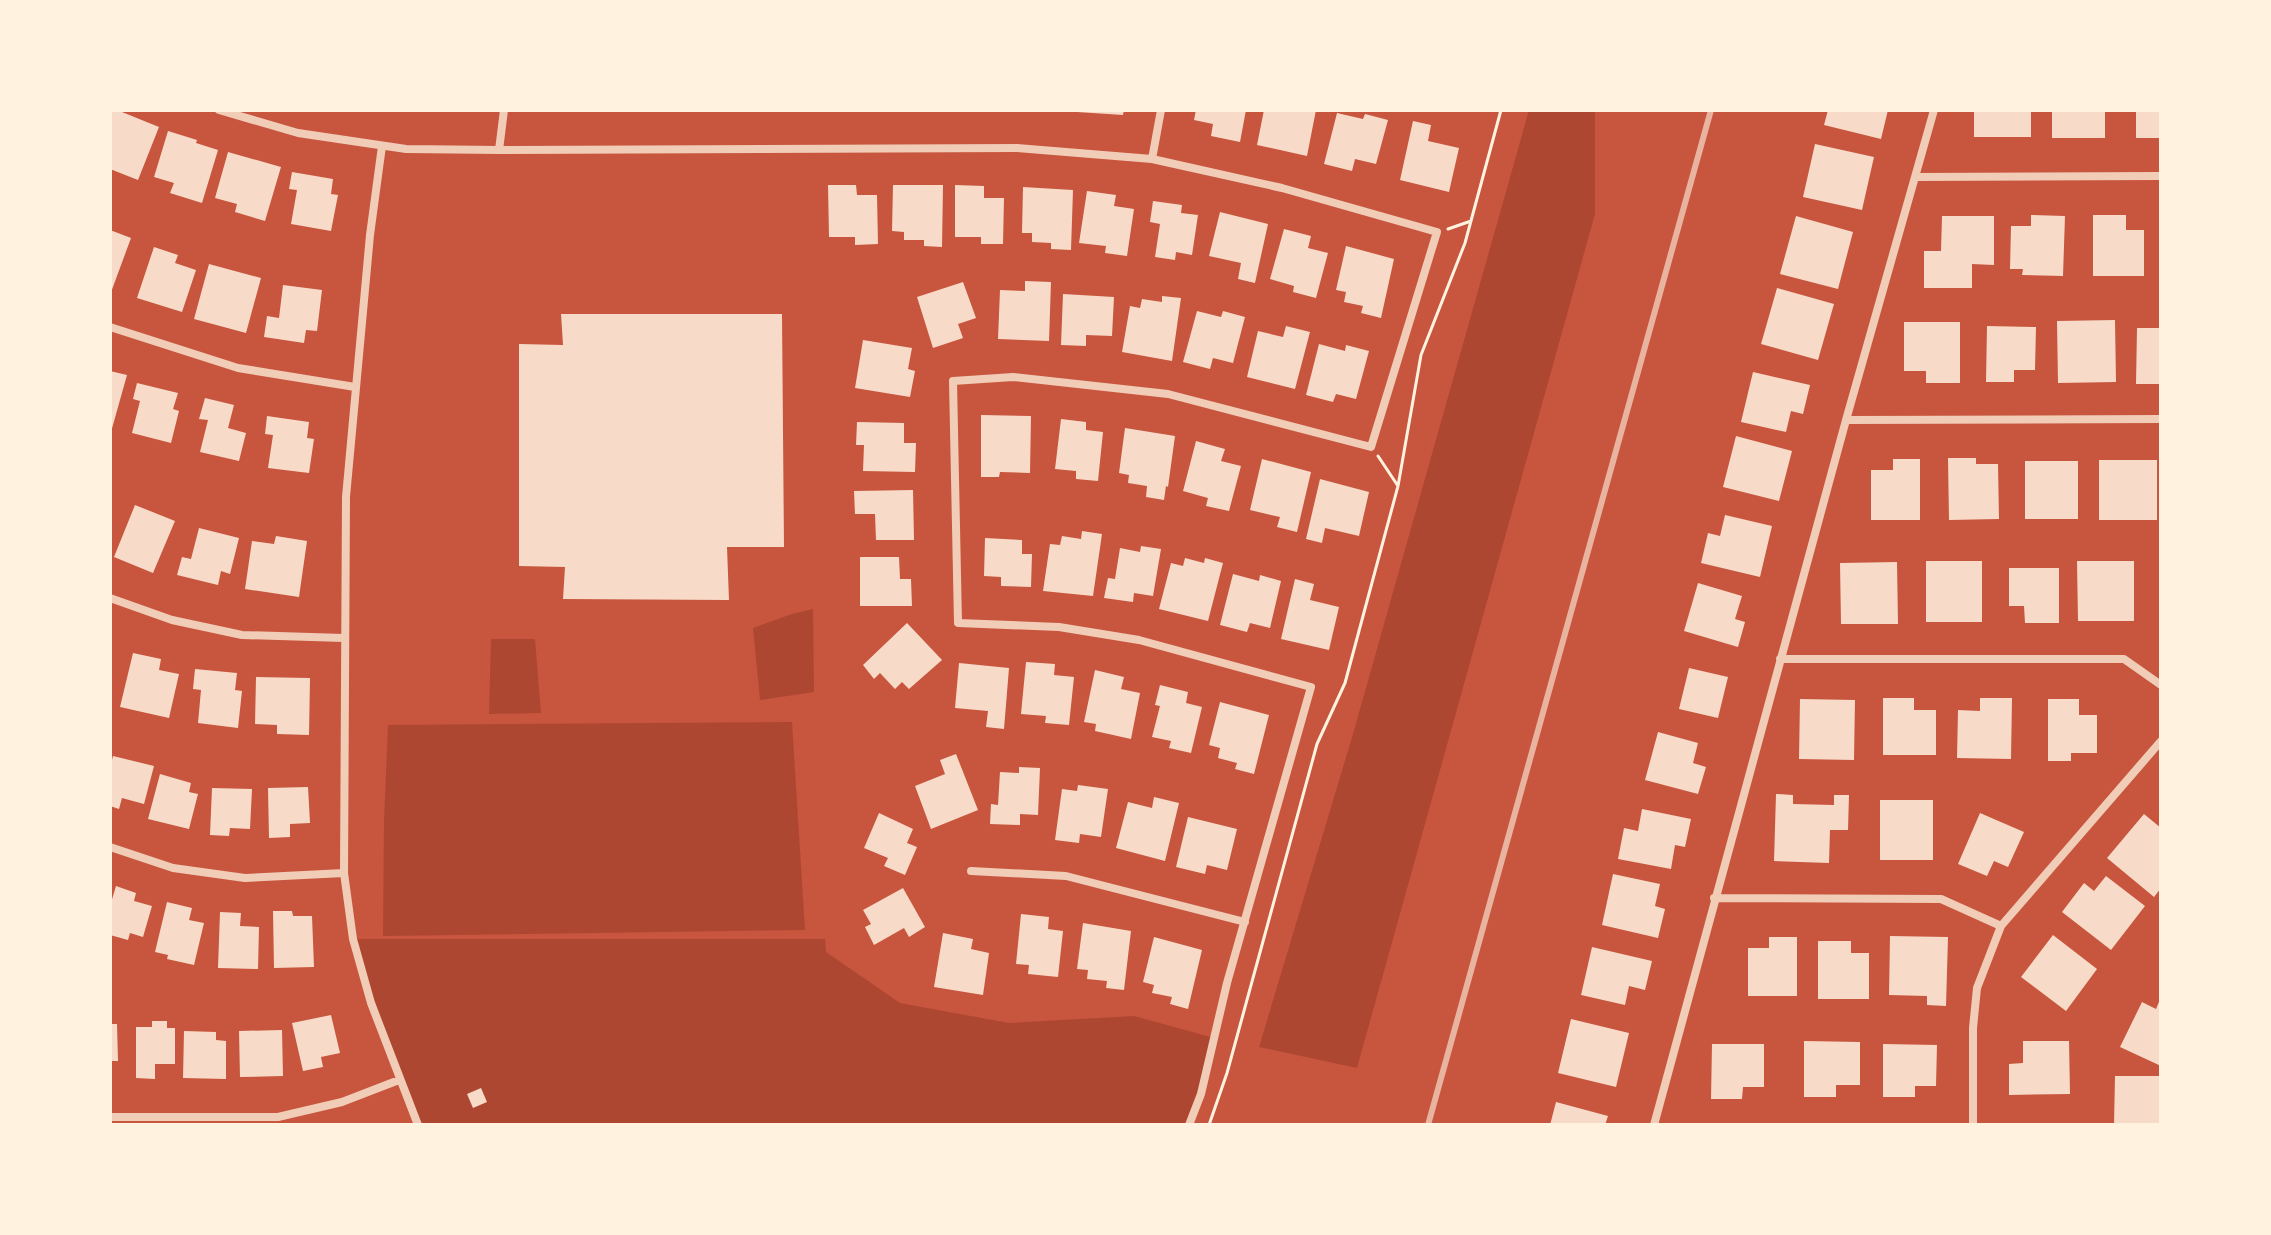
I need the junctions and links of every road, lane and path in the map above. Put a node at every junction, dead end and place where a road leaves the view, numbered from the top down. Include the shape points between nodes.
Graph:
1 (219, 110) edge
2 (504, 110) edge
3 (1161, 110) edge
4 (1501, 110) edge
5 (1934, 110) edge
6 (382, 146) junction
7 (499, 150) junction
8 (1152, 159) junction
9 (2161, 176) edge
10 (1916, 177) junction
11 (1471, 221) junction
12 (1437, 232) junction
13 (110, 327) edge
14 (355, 387) junction
15 (2161, 419) edge
16 (1846, 420) junction
17 (1371, 447) junction
18 (1398, 486) junction
19 (110, 598) edge
20 (344, 638) junction
21 (1780, 659) junction
22 (2161, 685) edge
23 (2161, 741) edge
24 (110, 847) edge
25 (971, 871) dead end
26 (344, 873) junction
27 (1714, 898) junction
28 (1245, 922) junction
29 (2001, 926) junction
30 (399, 1080) junction
31 (110, 1117) edge
32 (418, 1125) edge
33 (1189, 1125) edge
34 (1209, 1125) edge
35 (1654, 1125) edge
36 (1973, 1125) edge

1 - 6 street via 298,133
2 - 7 street
3 - 8 street
4 - 11 path
5 - 10 street
6 - 7 street
6 - 14 street
7 - 8 street via 1017,148
8 - 12 street via 1282,188
9 - 10 street
10 - 16 street
11 - 12 path
11 - 18 path via 1421,355
12 - 17 street
13 - 14 street via 238,368
14 - 20 street via 346,497
15 - 16 street
16 - 21 street
17 - 18 path
17 - 28 street via 1168,394 1013,377 953,381 958,623 1059,627 1139,640 1311,687
18 - 34 path via 1345,683 1317,744
19 - 20 street via 172,620 242,635
20 - 26 street
21 - 22 street via 2124,659
21 - 27 street
23 - 29 street
24 - 26 street via 173,868 245,878
25 - 28 street via 1066,876
26 - 30 street via 353,939
27 - 29 street via 1941,899
27 - 35 street
28 - 33 street
29 - 36 street via 1977,988
30 - 31 street via 342,1102 278,1117
30 - 32 street

